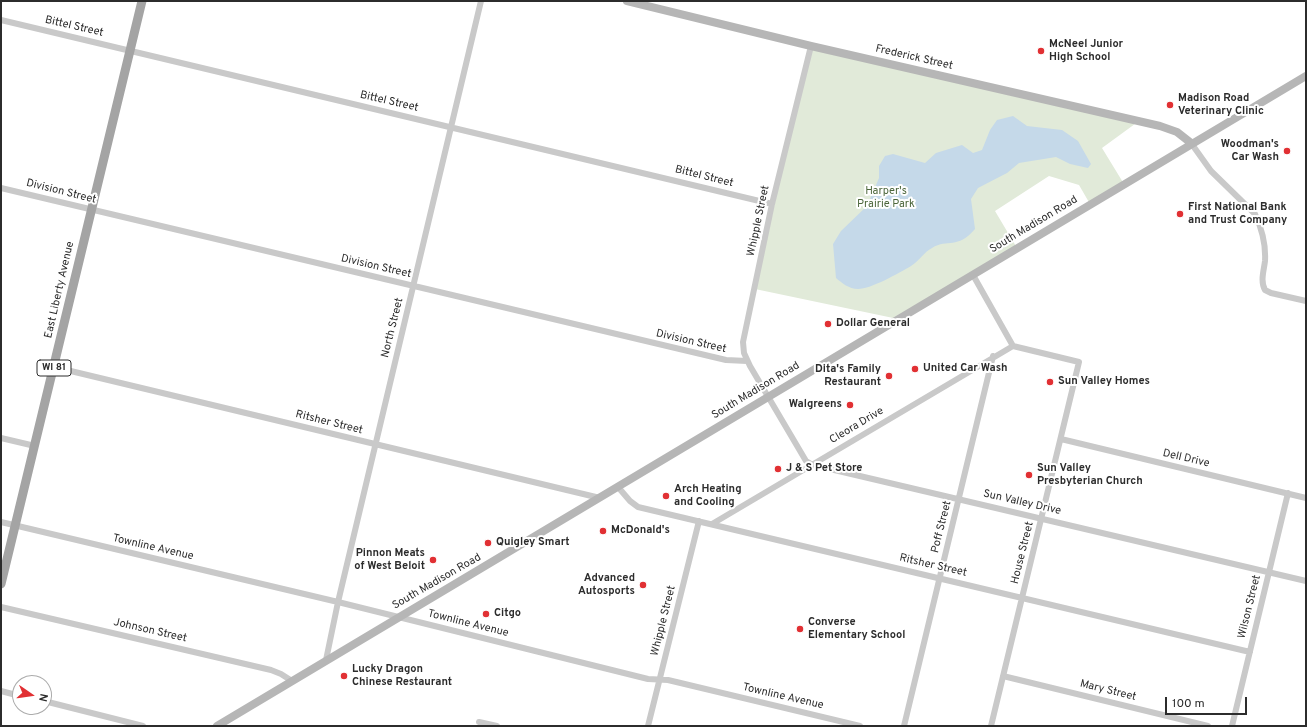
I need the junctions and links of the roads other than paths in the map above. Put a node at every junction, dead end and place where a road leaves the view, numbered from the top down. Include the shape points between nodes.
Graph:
1 (142, 1) edge
2 (482, 1) edge
3 (627, 1) edge
4 (1, 20) edge
5 (811, 46) junction
6 (130, 50) junction
7 (1306, 76) edge
8 (451, 127) junction
9 (1191, 143) junction
10 (1, 188) edge
11 (772, 204) junction
12 (92, 210) junction
13 (973, 274) junction
14 (414, 286) junction
15 (1306, 301) edge
16 (1013, 346) junction
17 (993, 356) junction
18 (747, 361) junction
19 (54, 367) junction
20 (769, 397) junction
21 (1, 438) edge
22 (1061, 440) junction
23 (376, 444) junction
24 (35, 446) junction
25 (813, 465) junction
26 (618, 487) junction
27 (1288, 493) junction
28 (600, 498) junction
29 (1306, 498) edge
30 (959, 499) junction
31 (1042, 517) junction
32 (699, 521) junction
33 (1, 522) edge
34 (712, 524) junction
35 (16, 526) junction
36 (1269, 573) junction
37 (940, 578) junction
38 (1306, 581) edge
39 (1, 584) edge
40 (1022, 597) junction
41 (338, 602) junction
42 (1, 607) edge
43 (398, 617) junction
44 (1250, 652) junction
45 (326, 660) junction
46 (1003, 676) junction
47 (660, 680) junction
48 (292, 681) junction
49 (1, 691) edge
50 (12, 694) edge
51 (52, 703) edge
52 (479, 722) dead end
53 (143, 726) edge
54 (217, 726) edge
55 (497, 726) edge
56 (648, 726) edge
57 (860, 726) edge
58 (904, 726) edge
59 (991, 726) edge
60 (1208, 726) edge
61 (1232, 726) edge

1 - 6 main road, East Liberty Avenue / WI 81
2 - 8 street, North Street
3 - 5 main road, Frederick Street
4 - 6 street, Bittel Street
5 - 9 main road, Frederick Street via 1160,126 1177,132
5 - 11 street, Whipple Street
6 - 8 street, Bittel Street
6 - 12 main road, East Liberty Avenue / WI 81
7 - 9 main road, South Madison Road
8 - 11 street, Bittel Street
8 - 14 street, North Street
9 - 13 main road, South Madison Road
9 - 15 street via 1211,171 1255,214 1265,246 1263,287 1267,292
10 - 12 street, Division Street
11 - 18 street, Whipple Street via 743,342
12 - 14 street, Division Street
12 - 19 main road, East Liberty Avenue / WI 81
13 - 16 street
13 - 20 main road, South Madison Road
14 - 18 street, Division Street via 726,360
14 - 23 street, North Street
16 - 17 street, Cleora Drive
16 - 22 street, House Street via 1080,362
17 - 25 street, Cleora Drive
17 - 30 street, Poff Street
18 - 20 street, Whipple Street
19 - 23 street, Ritsher Street
19 - 24 main road, East Liberty Avenue / WI 81
20 - 25 street via 802,456
20 - 26 main road, South Madison Road
21 - 24 street
22 - 27 street, Dell Drive
22 - 31 street, House Street
23 - 28 street, Ritsher Street
23 - 41 street, North Street
24 - 35 main road, East Liberty Avenue / WI 81
25 - 30 street, Sun Valley Drive
25 - 34 street, Cleora Drive
26 - 28 main road, South Madison Road
26 - 32 street, Ritsher Street via 638,507
27 - 29 street, Dell Drive
27 - 36 street, Wilson Street
28 - 43 main road, South Madison Road
30 - 31 street, Sun Valley Drive
30 - 37 street, Poff Street
31 - 36 street, Sun Valley Drive
31 - 40 street, House Street
32 - 34 street, Ritsher Street
32 - 47 street, Whipple Street
33 - 35 street, Townline Avenue
34 - 37 street, Ritsher Street
35 - 39 main road, East Liberty Avenue / WI 81
35 - 41 street, Townline Avenue
36 - 38 street, Sun Valley Drive
36 - 44 street, Wilson Street
37 - 40 street, Ritsher Street
37 - 58 street, Poff Street
40 - 44 street, Ritsher Street
40 - 46 street, House Street
41 - 43 street, Townline Avenue
41 - 45 street, North Street
42 - 48 street, Johnson Street via 271,670
43 - 45 main road, South Madison Road
43 - 47 street, Townline Avenue
44 - 61 street, Wilson Street
45 - 48 main road, South Madison Road
46 - 59 street, House Street
46 - 60 street, Mary Street
47 - 56 street, Whipple Street
47 - 57 street, Townline Avenue
48 - 54 main road, South Madison Road
49 - 50 street
51 - 53 street
52 - 55 street

